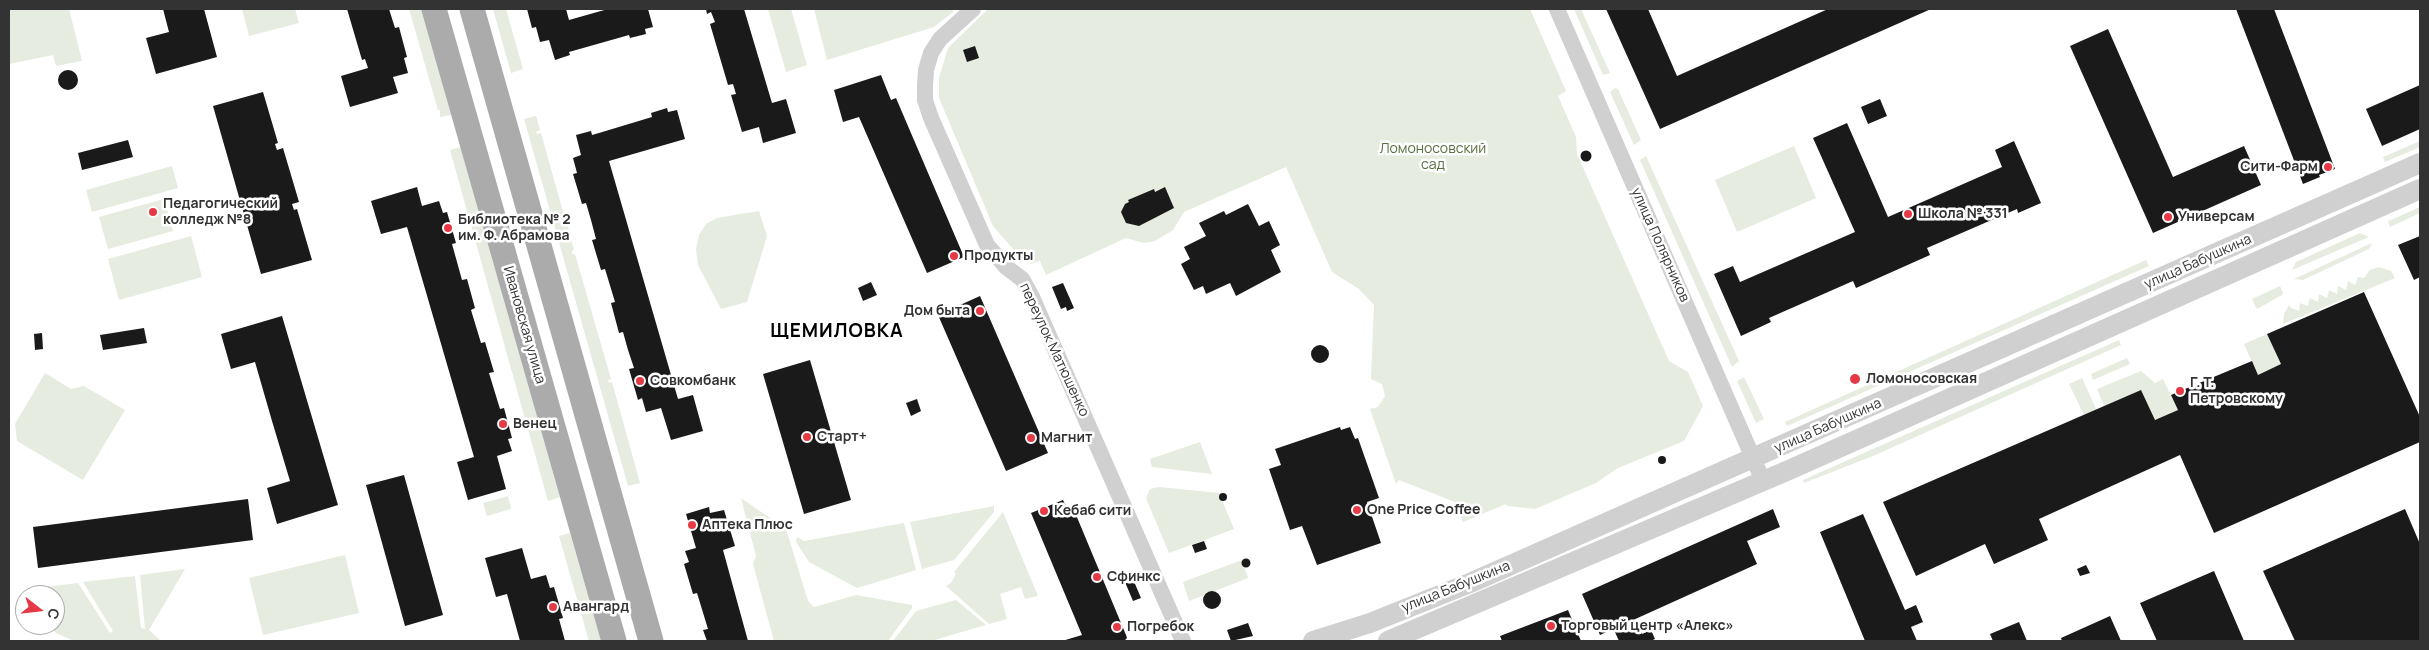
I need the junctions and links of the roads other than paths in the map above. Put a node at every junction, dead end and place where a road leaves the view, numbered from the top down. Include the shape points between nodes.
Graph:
1 (434, 9) edge
2 (472, 9) edge
3 (973, 9) edge
4 (1557, 9) edge
5 (2420, 163) edge
6 (2420, 189) edge
7 (1753, 459) junction
8 (1763, 481) junction
9 (614, 641) edge
10 (651, 641) edge
11 (1183, 641) edge
12 (1313, 641) edge
13 (1388, 641) edge

1 - 9 main road, Ивановская улица
2 - 10 main road
3 - 11 street, переулок Матюшенко via 940,39 931,54 926,70 925,100 987,245 1006,267 1022,279 1032,297
4 - 7 street, улица Полярников
5 - 7 street, улица Бабушкина
6 - 8 street, улица Бабушкина
7 - 8 street, улица Полярников
7 - 12 street, улица Бабушкина via 1470,583 1370,623
8 - 13 street, улица Бабушкина

